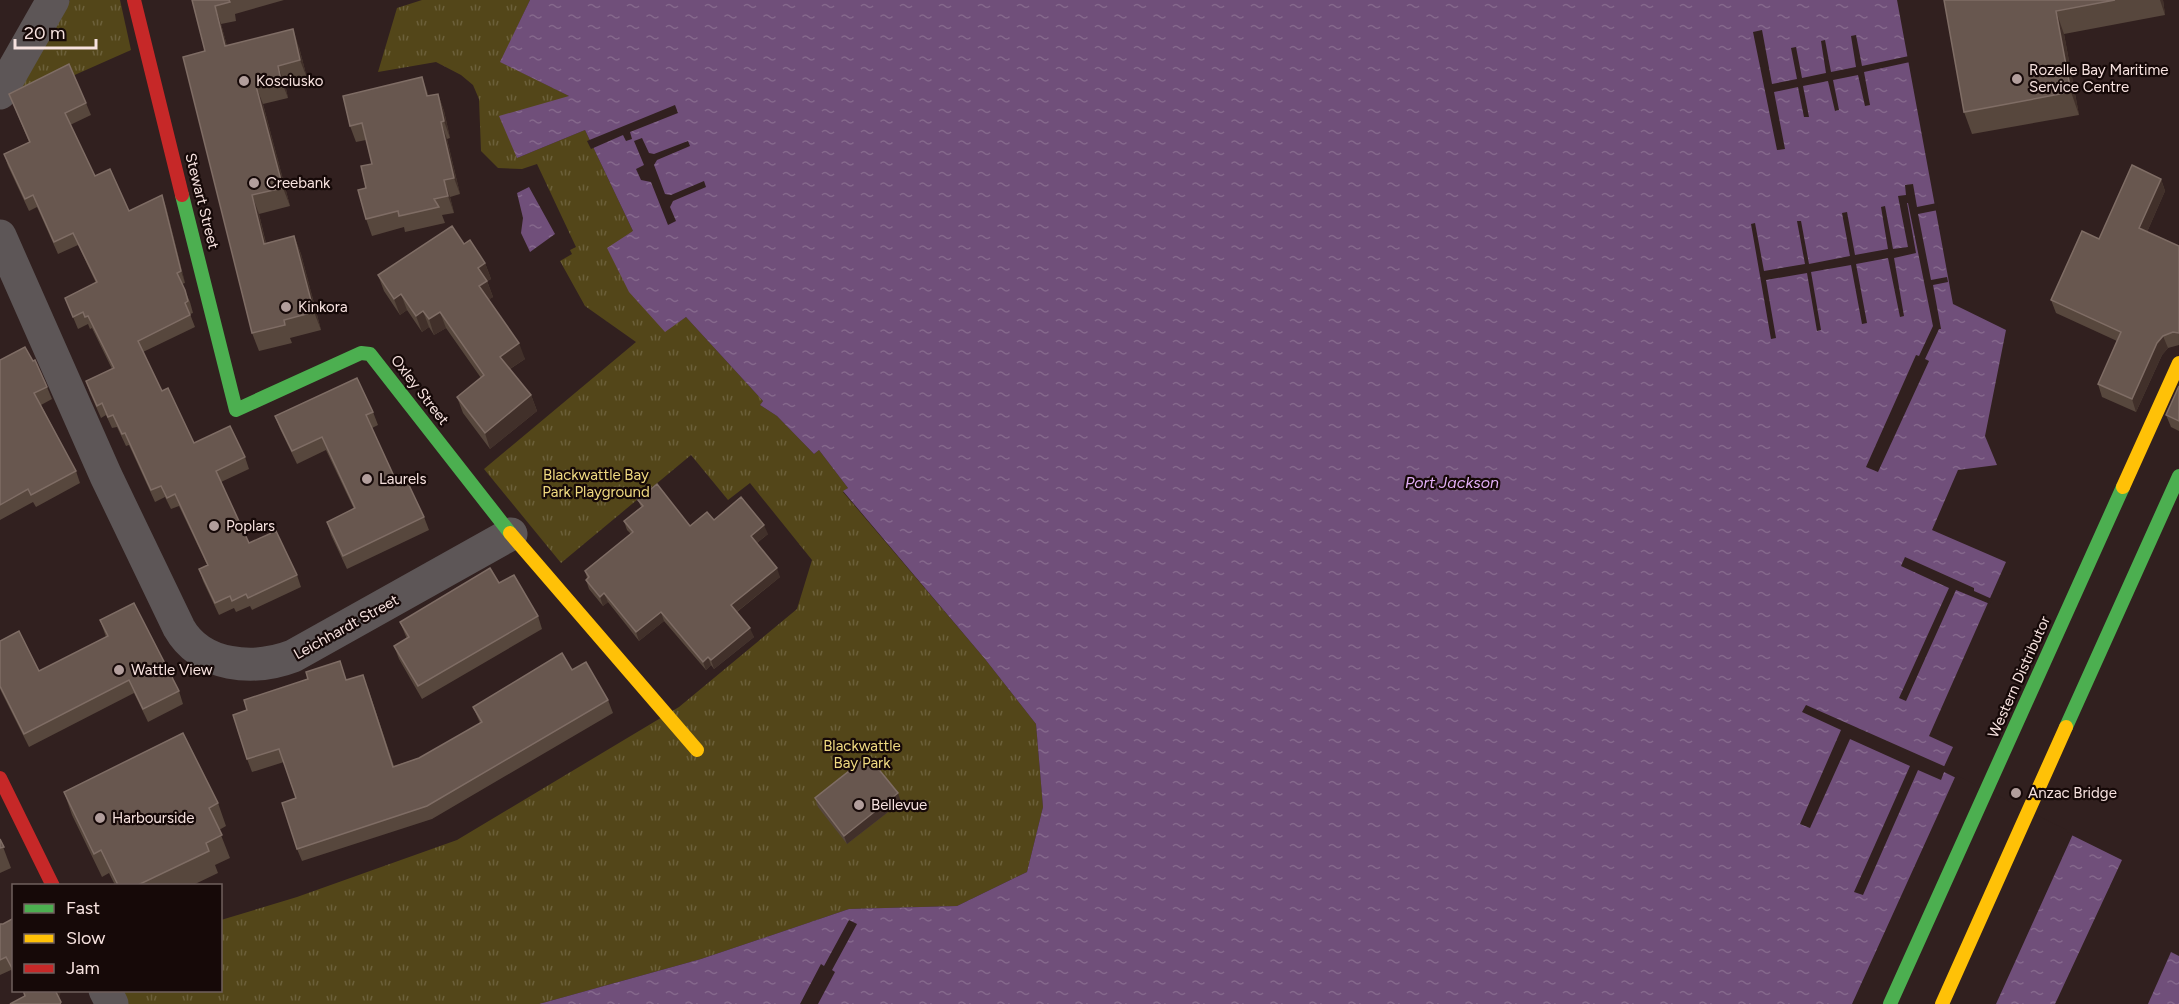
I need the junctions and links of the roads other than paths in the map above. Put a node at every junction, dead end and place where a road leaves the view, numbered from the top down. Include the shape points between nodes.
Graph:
1 (53, 0) edge
2 (134, 0) edge
3 (0, 93) edge
4 (0, 236) edge
5 (2179, 363) edge
6 (237, 410) joint
7 (2179, 476) edge
8 (511, 534) junction
9 (697, 750) dead end
10 (0, 778) edge
11 (53, 884) edge
12 (1890, 1004) edge
13 (1942, 1004) edge

1 - 3 street
2 - 6 main road, Stewart Street
4 - 8 street, Leichhardt Street via 106,476 184,636 201,652 250,664 288,658
5 - 12 main road, Western Distributor
6 - 8 main road, Oxley Street via 368,353
7 - 13 main road
8 - 9 main road
10 - 11 main road

